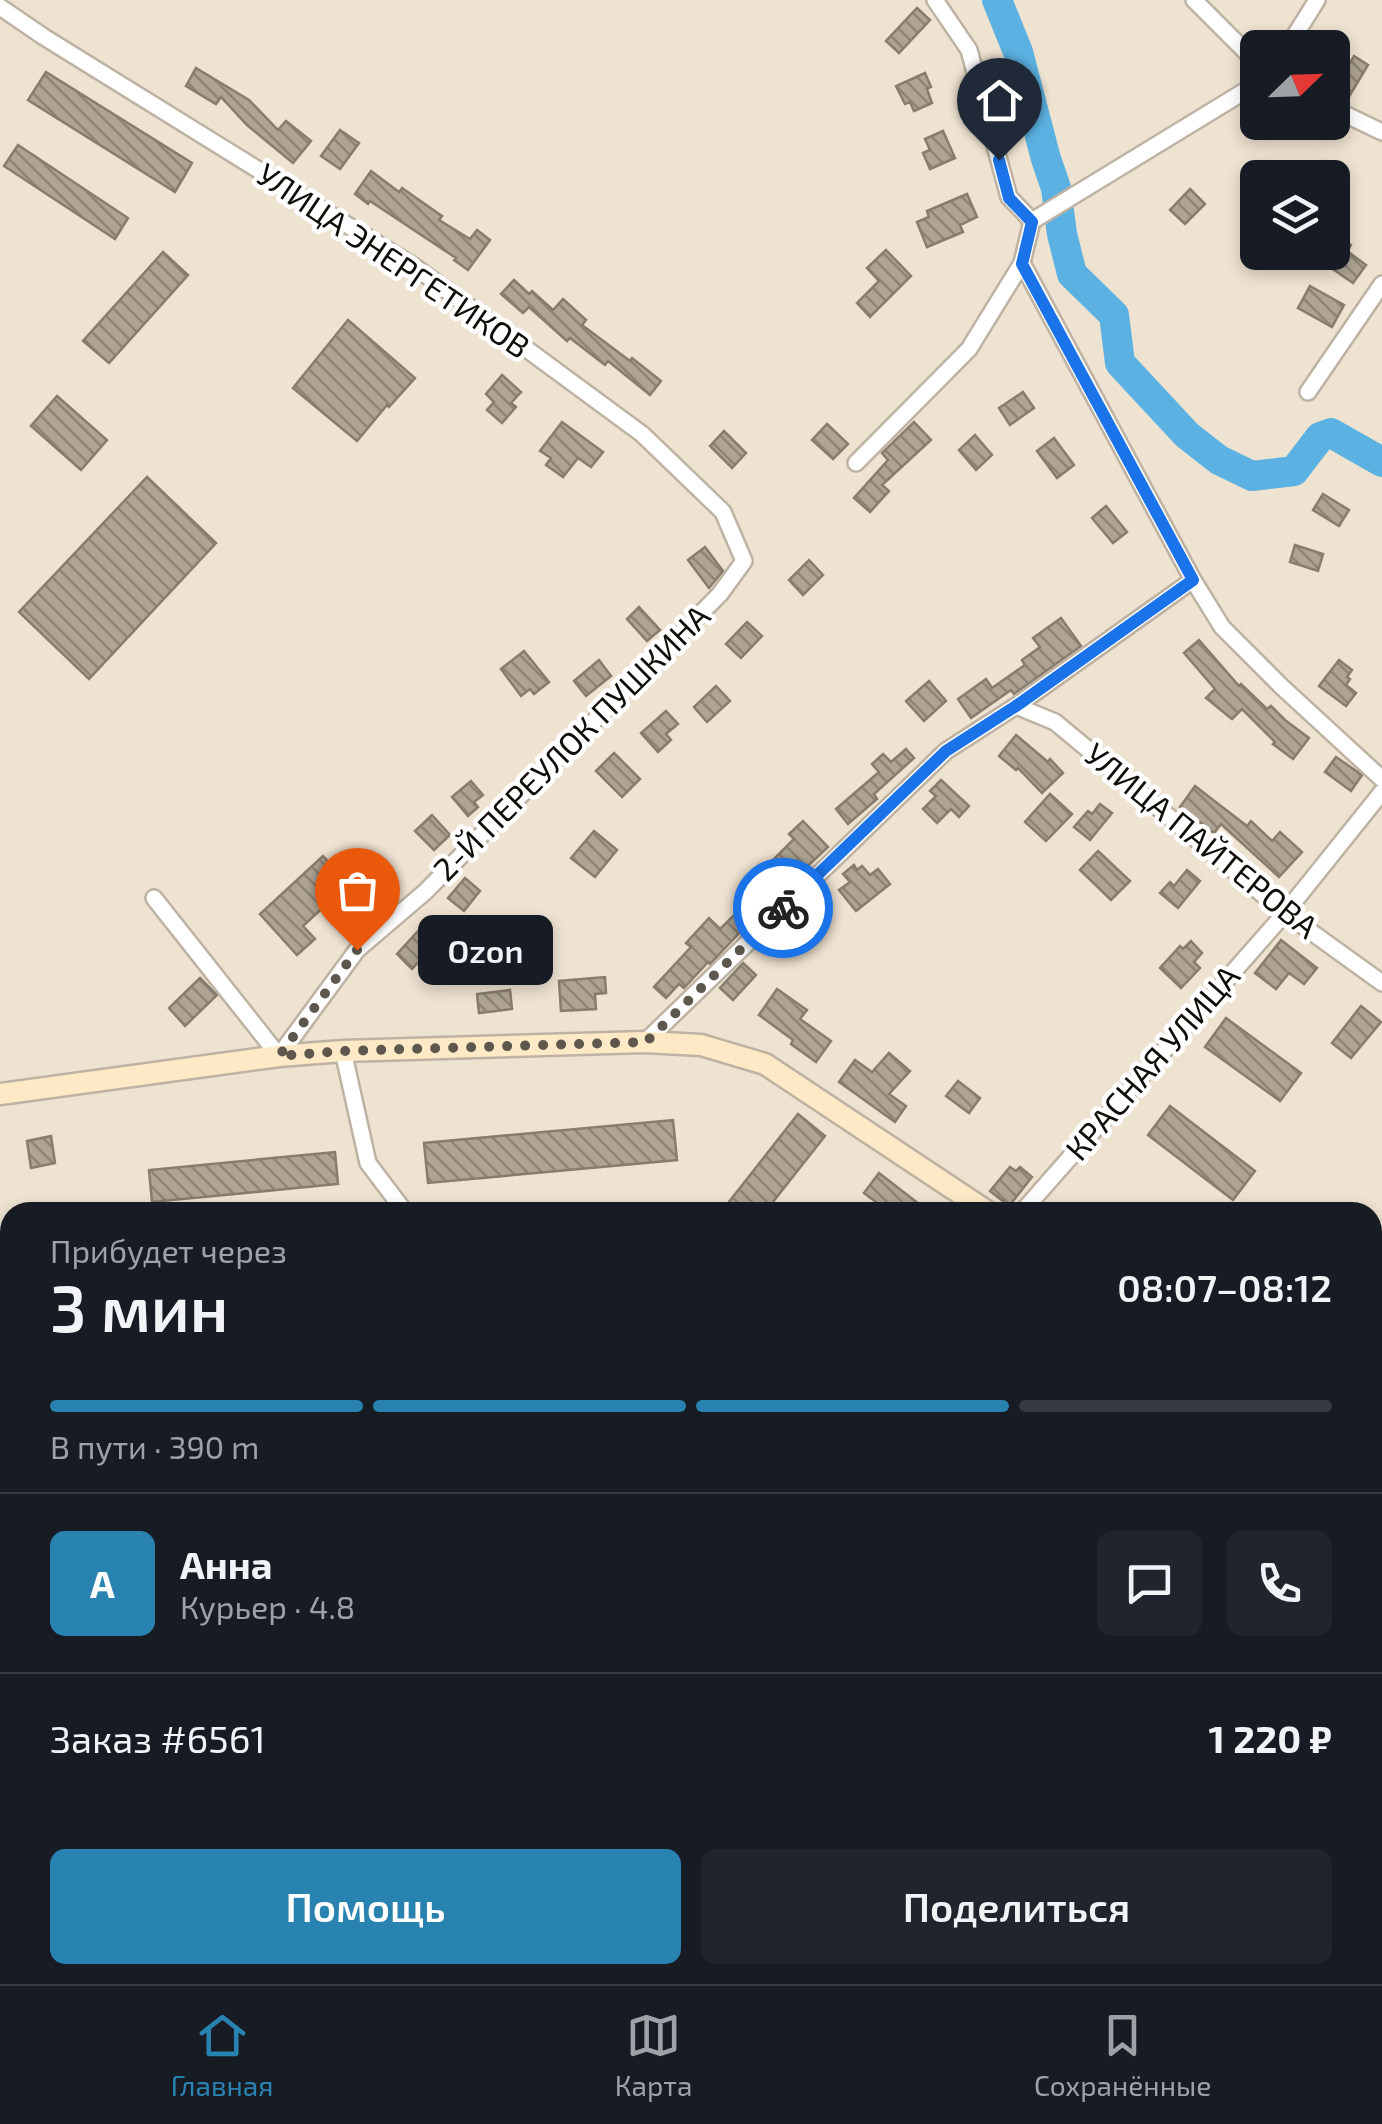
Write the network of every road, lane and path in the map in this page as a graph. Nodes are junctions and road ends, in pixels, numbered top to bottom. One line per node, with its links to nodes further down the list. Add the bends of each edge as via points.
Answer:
1 (935, 0): 10 (street, via 969,50 1009,198)
2 (1194, 0): 6 (street)
3 (1317, 0): 5 (street)
4 (0, 8): 15 (street, УЛИЦА ЭНЕРГЕТИКОВ, via 414,267 642,434 723,512)
5 (1298, 30)
6 (1240, 46)
7 (1240, 94): 10 (street)
8 (1350, 117): 9 (street)
9 (1382, 132)
10 (1032, 222): 11 (street)
11 (1022, 264): 14 (street, via 969,349); 16 (street)
12 (1382, 284): 13 (street)
13 (1308, 392)
14 (856, 463)
15 (744, 560): 25 (street, 2-Й ПЕРЕУЛОК ПУШКИНА, via 720,594 424,892 357,950)
16 (1193, 580): 17 (street); 18 (street, via 1222,627)
17 (1016, 706): 21 (street, УЛИЦА ПАЙТЕРОВА, via 1056,722); 23 (street, via 946,751)
18 (1382, 779)
19 (1382, 792): 21 (street, КРАСНАЯ УЛИЦА)
20 (154, 898): 25 (street)
21 (1285, 914): 22 (street, УЛИЦА ПАЙТЕРОВА); 29 (street, КРАСНАЯ УЛИЦА)
22 (1382, 983)
23 (646, 1042): 24 (main road); 28 (main road, via 701,1045 765,1064)
24 (343, 1051): 25 (main road); 27 (street, via 368,1164)
25 (279, 1056): 26 (main road)
26 (0, 1094)
27 (397, 1202)
28 (973, 1202)
29 (1031, 1202)

